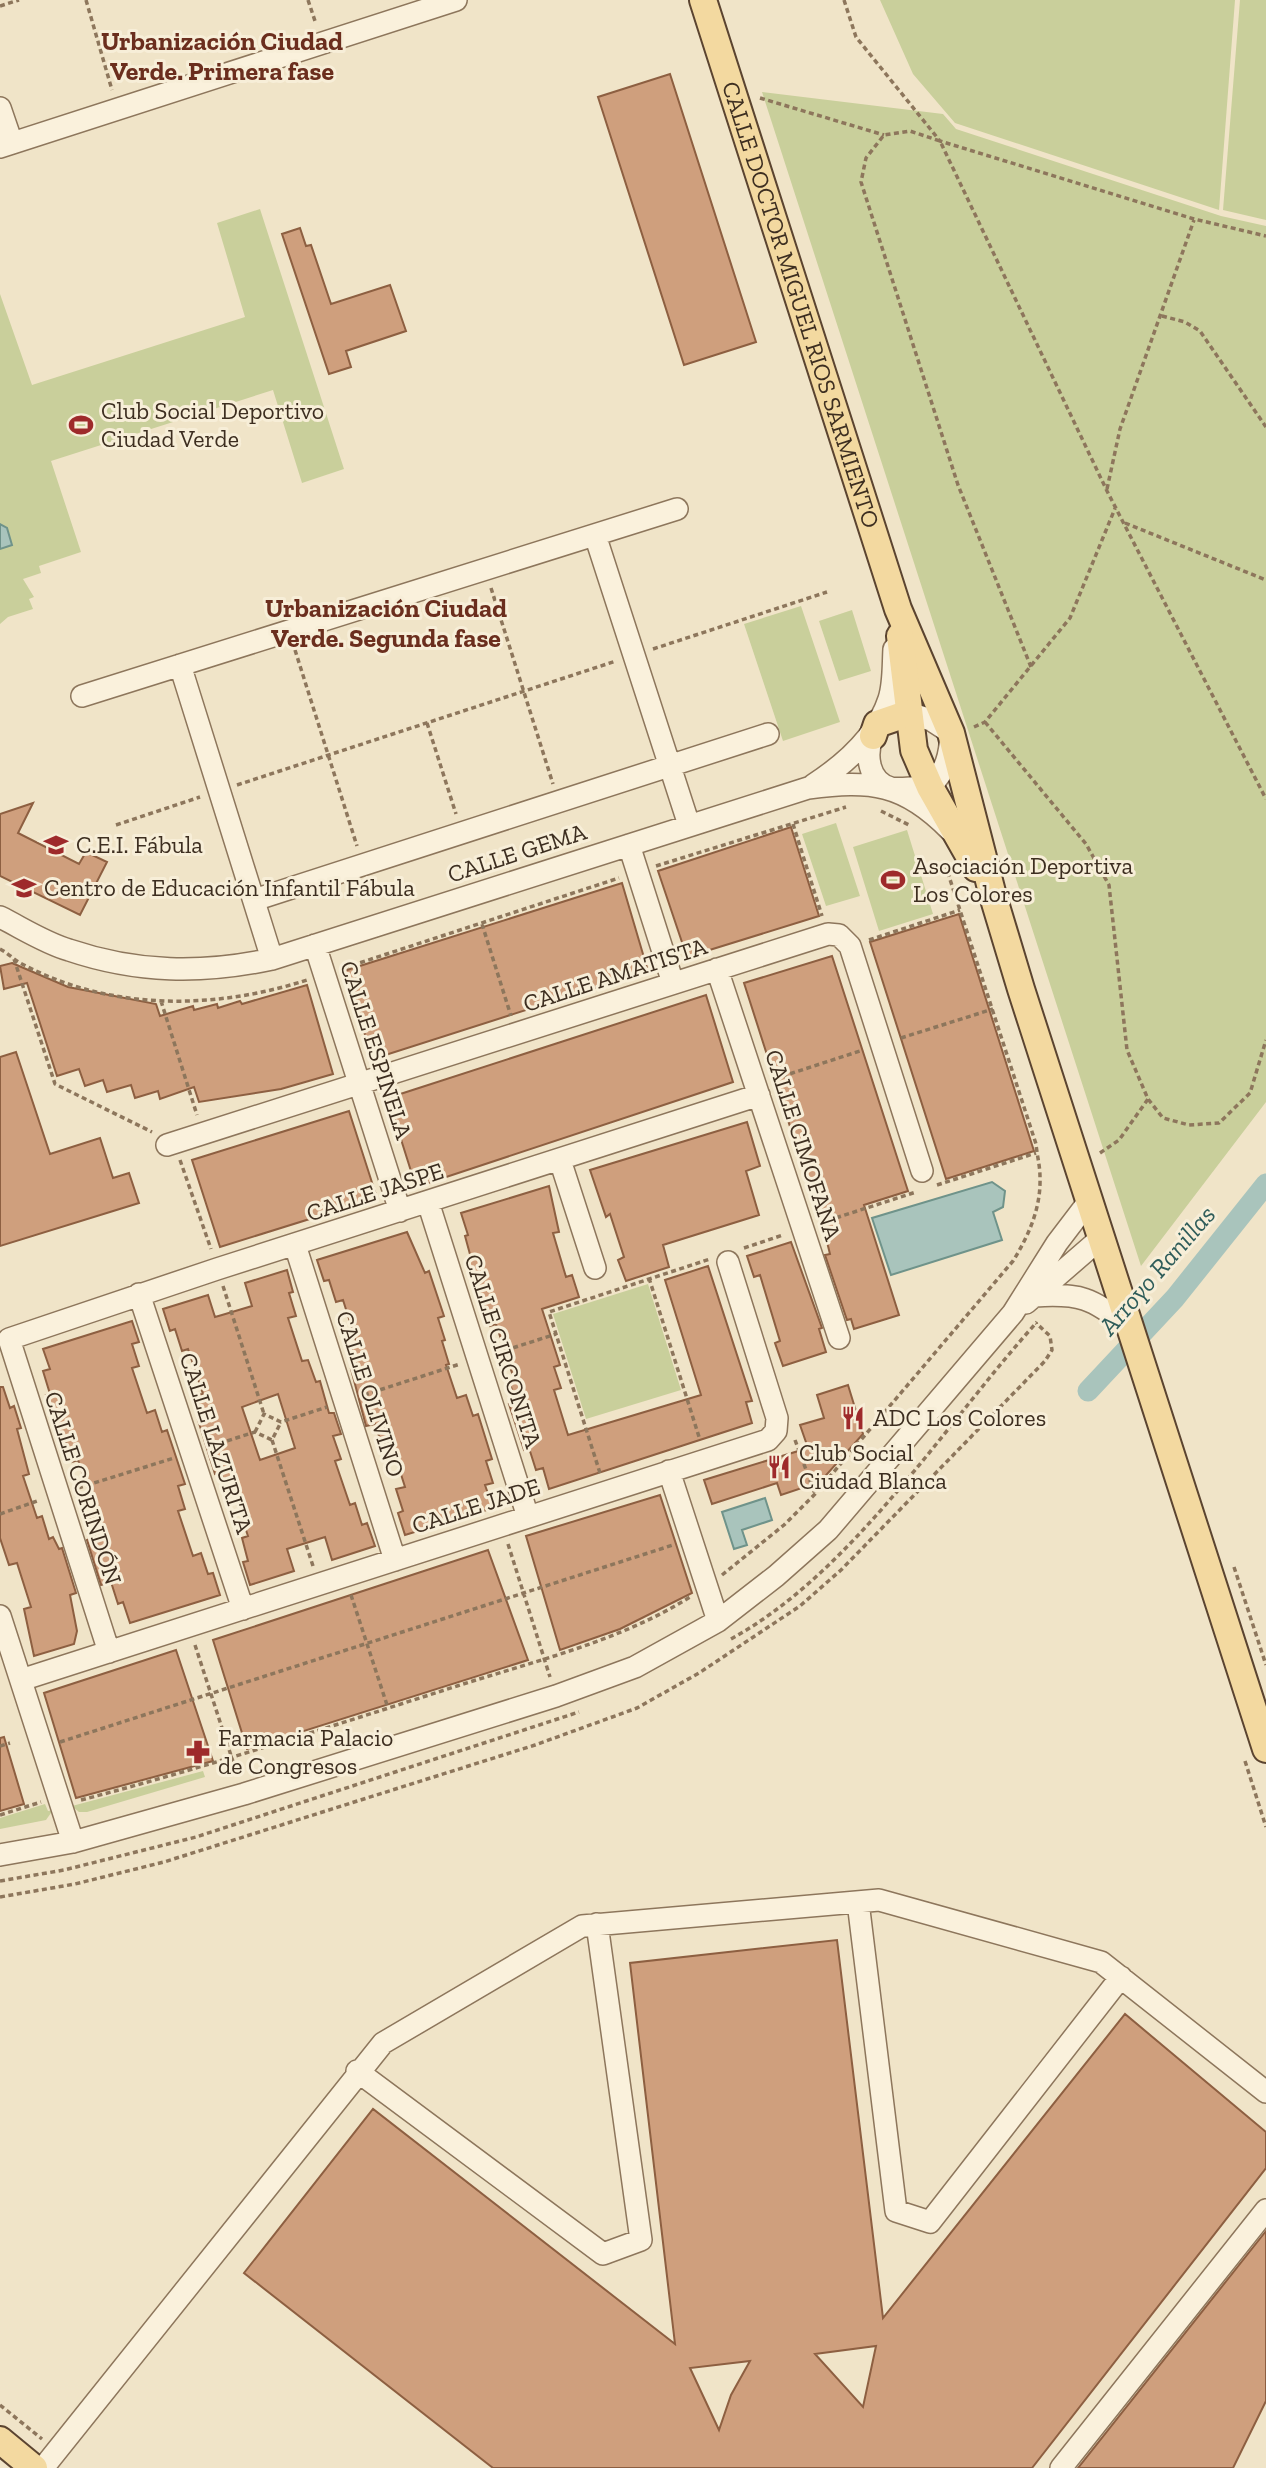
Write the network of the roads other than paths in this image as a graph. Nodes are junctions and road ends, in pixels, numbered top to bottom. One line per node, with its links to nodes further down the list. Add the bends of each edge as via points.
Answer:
1 (456, 0): 3 (street)
2 (703, 0): 8 (main road, CALLE DOCTOR MIGUEL RIOS SARMIENTO)
3 (426, 5): 5 (street)
4 (0, 108): 5 (street)
5 (6, 145)
6 (677, 509): 7 (street)
7 (595, 535): 9 (street); 15 (street)
8 (898, 609): 11 (main road, CALLE DOCTOR MIGUEL RIOS SARMIENTO); 12 (street, CALLE GEMA, via 889,698); 13 (main road, CALLE DOCTOR MIGUEL RIOS SARMIENTO)
9 (180, 665): 10 (street); 23 (street)
10 (82, 696)
11 (909, 713): 12 (main road); 13 (street); 16 (main road, CALLE DOCTOR MIGUEL RIOS SARMIENTO, via 914,750)
12 (875, 730): 17 (street, CALLE GEMA, via 837,770); 18 (street, via 868,751 870,766)
13 (960, 731): 16 (street, via 945,771); 22 (main road, CALLE DOCTOR MIGUEL RIOS SARMIENTO)
14 (768, 734): 15 (street)
15 (670, 766): 19 (street); 23 (street)
16 (930, 787): 18 (street); 20 (main road, CALLE DOCTOR MIGUEL RIOS SARMIENTO)
17 (808, 788): 18 (street, CALLE GEMA, via 858,784); 19 (street, CALLE GEMA)
18 (891, 788): 20 (street, CALLE GEMA, via 936,816)
19 (689, 825): 21 (street, CALLE GEMA)
20 (959, 839): 22 (main road, CALLE DOCTOR MIGUEL RIOS SARMIENTO)
21 (629, 845): 25 (street, CALLE GEMA); 28 (street)
22 (993, 897): 34 (main road, CALLE DOCTOR MIGUEL RIOS SARMIENTO)
23 (254, 901): 26 (street)
24 (0, 917): 26 (street, CALLE GEMA, via 67,950 151,970 229,968)
25 (315, 945): 26 (street, CALLE GEMA); 29 (street, CALLE ESPINELA)
26 (272, 959)
27 (717, 970): 28 (street, CALLE AMATISTA); 30 (street, CALLE CIMOFANA); 33 (street, CALLE AMATISTA, via 828,934 839,935 850,946)
28 (673, 983): 29 (street, CALLE AMATISTA)
29 (360, 1086): 31 (street, CALLE AMATISTA); 36 (street, CALLE ESPINELA)
30 (759, 1096): 32 (street, CALLE JASPE); 46 (street, CALLE CIMOFANA)
31 (170, 1144)
32 (560, 1160): 35 (street, CALLE JASPE); 41 (street)
33 (922, 1171)
34 (1089, 1201): 37 (main road, CALLE DOCTOR MIGUEL RIOS SARMIENTO); 38 (street)
35 (428, 1202): 36 (street, CALLE JASPE); 49 (street, CALLE CIRCONITA)
36 (400, 1211): 39 (street, CALLE JASPE)
37 (1101, 1238): 38 (street); 43 (street); 45 (main road, CALLE DOCTOR MIGUEL RIOS SARMIENTO)
38 (1057, 1243): 44 (street)
39 (295, 1245): 42 (street, CALLE JASPE); 50 (street, CALLE OLIVINO)
40 (727, 1256): 48 (street, CALLE JADE, via 777,1418 776,1431 768,1440)
41 (595, 1268)
42 (139, 1294): 47 (street, CALLE JASPE); 51 (street, CALLE LAZURITA)
43 (1040, 1305): 44 (street); 45 (street, via 1083,1296)
44 (1013, 1313): 53 (street, via 828,1530)
45 (1128, 1326): 56 (main road, CALLE DOCTOR MIGUEL RIOS SARMIENTO)
46 (839, 1338)
47 (9, 1339): 54 (street, CALLE CORINDÓN)
48 (670, 1471): 49 (street, CALLE JADE); 53 (street)
49 (528, 1517): 50 (street, CALLE JADE)
50 (395, 1560): 51 (street, CALLE JADE)
51 (243, 1609): 54 (street, CALLE JADE)
52 (0, 1616): 55 (street)
53 (718, 1621): 57 (street, via 635,1667 556,1696 244,1794)
54 (108, 1652): 55 (street, CALLE JADE)
55 (21, 1681): 57 (street)
56 (1266, 1749)
57 (73, 1842): 58 (street)
58 (0, 1855)
59 (858, 1902): 60 (street); 61 (street, via 879,1900 1101,1962); 61 (street, via 896,2211 930,2222)
60 (597, 1924): 62 (street, via 582,1926 383,2043); 62 (street, via 641,2240 603,2254)
61 (1121, 1977): 63 (street)
62 (357, 2071): 67 (street)
63 (1266, 2092)
64 (1266, 2210): 68 (street)
65 (0, 2440): 66 (main road)
66 (34, 2468)
67 (43, 2468)
68 (1061, 2468)

